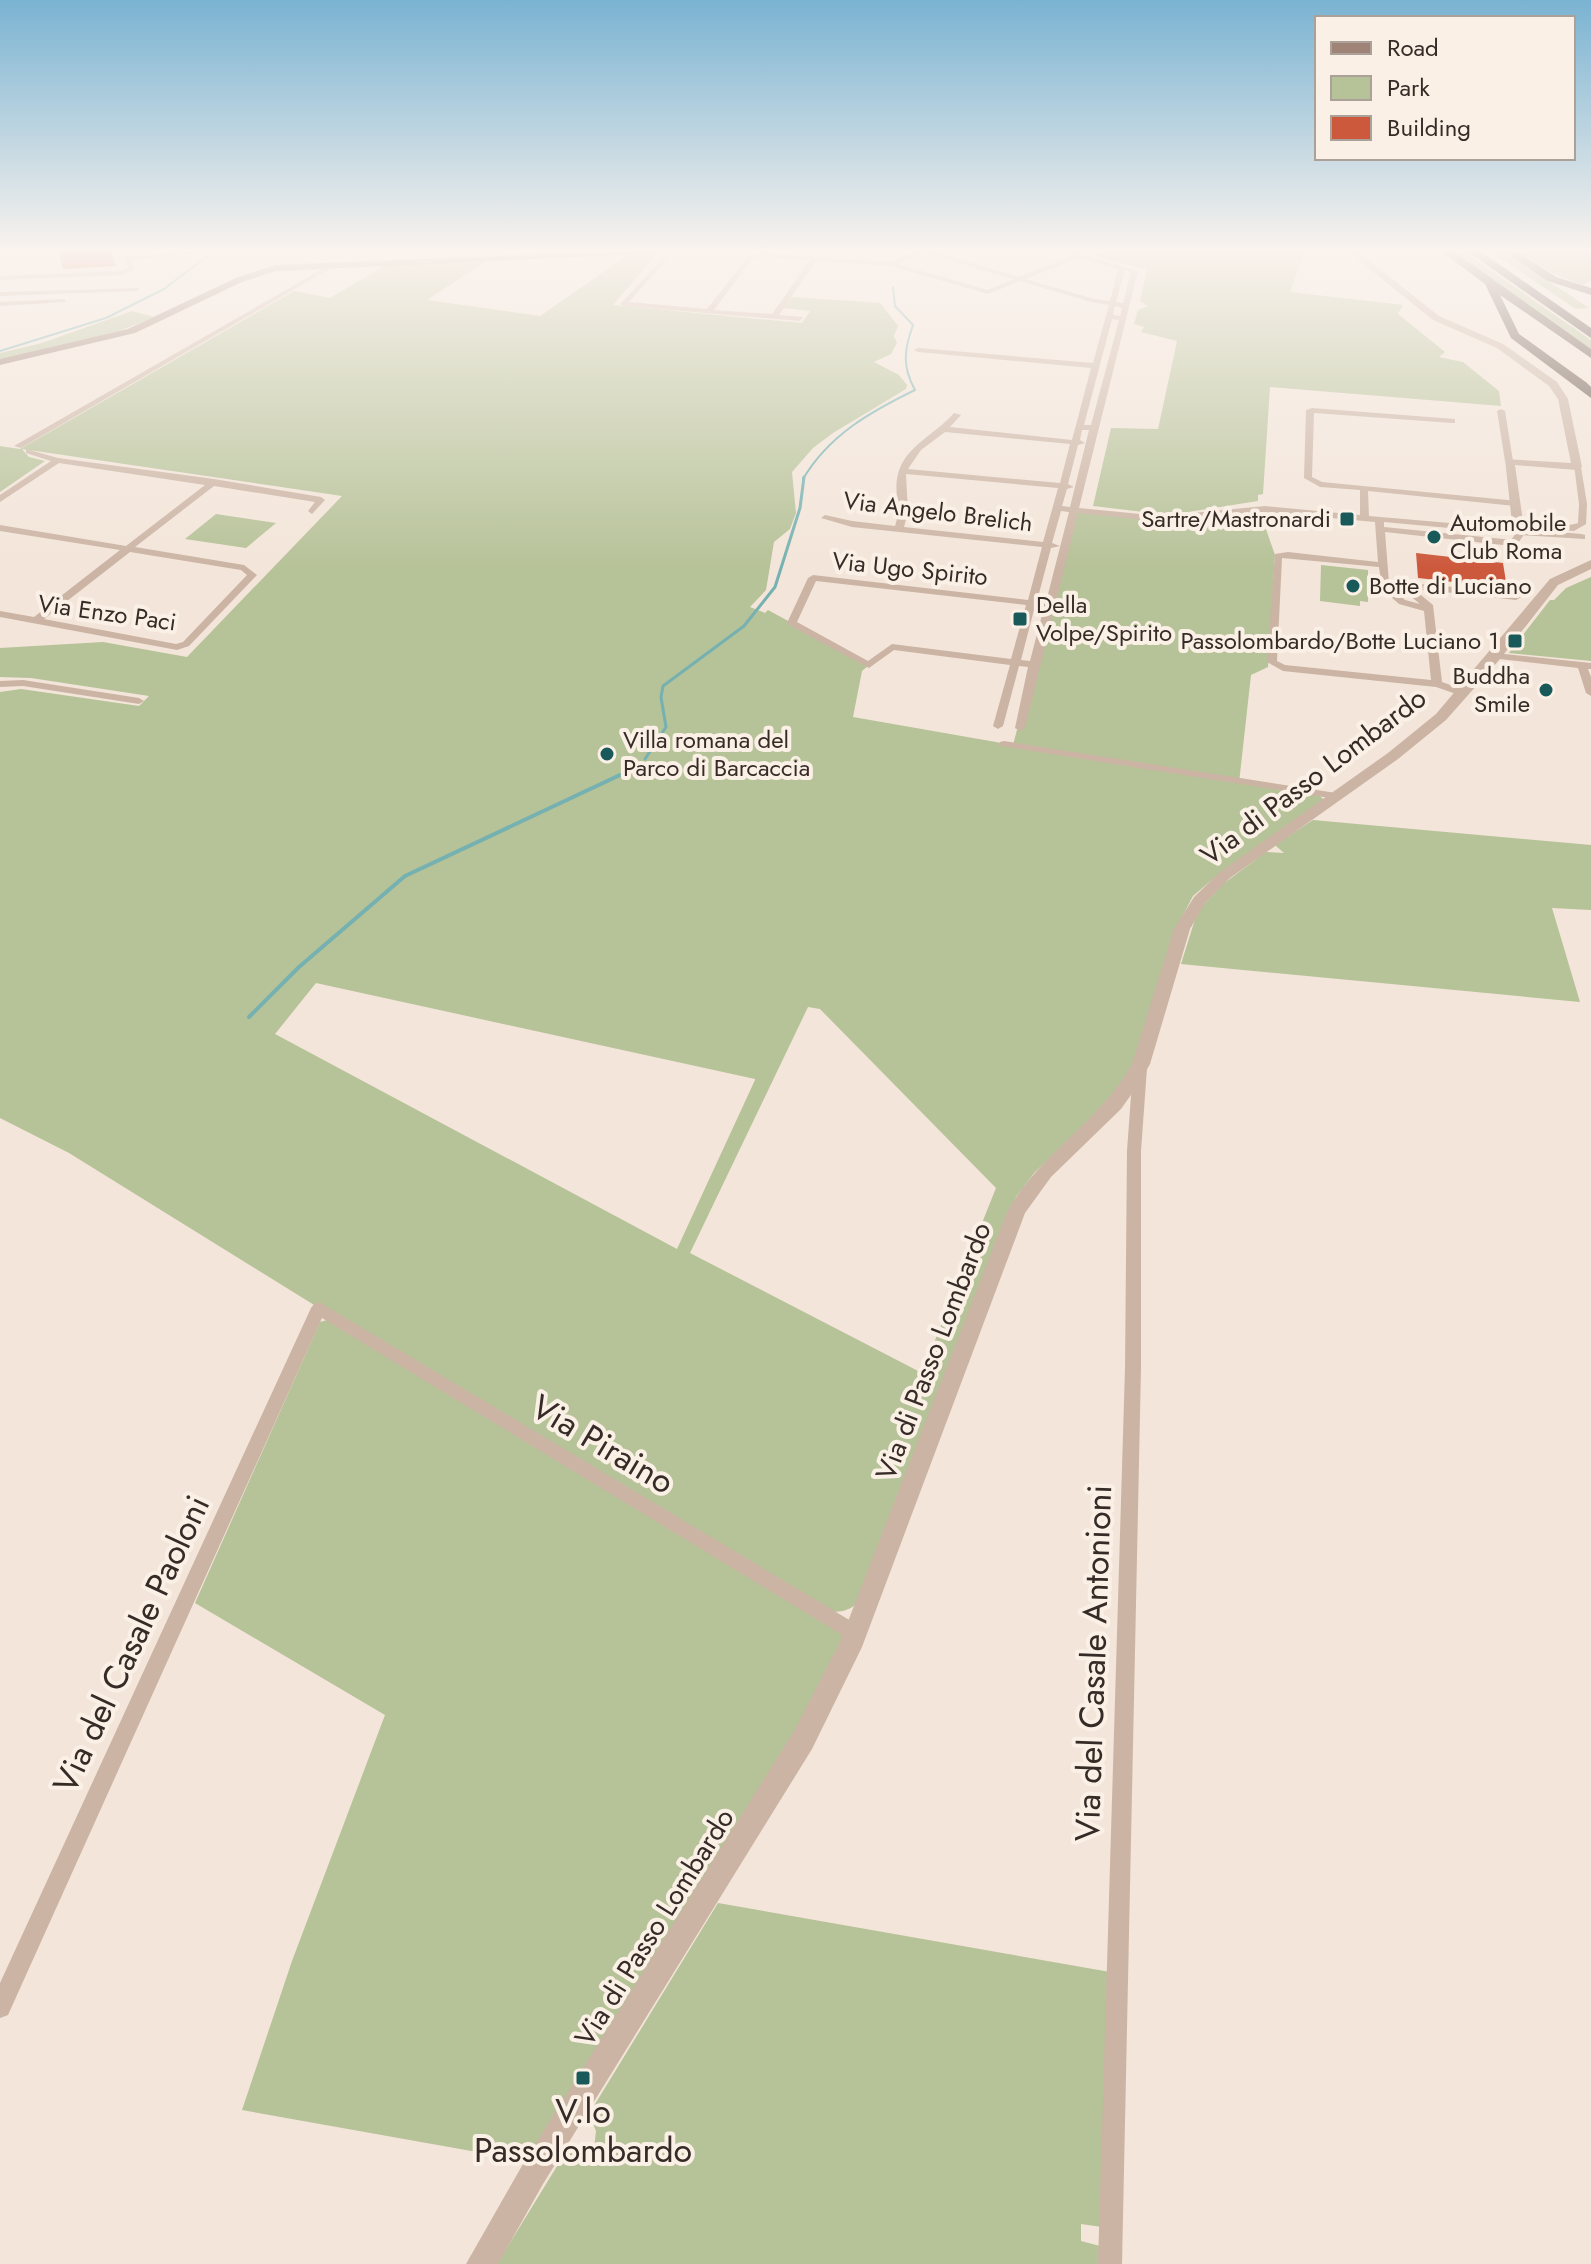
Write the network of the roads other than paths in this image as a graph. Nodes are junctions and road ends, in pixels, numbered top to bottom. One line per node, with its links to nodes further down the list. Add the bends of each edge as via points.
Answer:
1 (23, 357): 8 (main road)
2 (174, 357): 19 (street)
3 (992, 357): 9 (street)
4 (1098, 357): 9 (street)
5 (1113, 357): 15 (street)
6 (1516, 357): 23 (street, via 1551,382 1563,399)
7 (1542, 357): 10 (highway)
8 (0, 362)
9 (1096, 366): 14 (street)
10 (1591, 394)
11 (1501, 411): 22 (street)
12 (957, 415): 16 (street)
13 (1452, 421): 28 (street, via 1310,411 1309,479)
14 (1079, 427): 15 (street); 17 (street)
15 (1094, 428): 18 (street)
16 (942, 429): 17 (street); 24 (street, via 918,446)
17 (1075, 442): 18 (street); 26 (street)
18 (1090, 444): 27 (street)
19 (18, 446)
20 (29, 451): 21 (street)
21 (57, 460): 25 (street); 29 (street)
22 (1509, 461): 23 (street); 30 (street)
23 (1577, 467): 37 (street, via 1582,524)
24 (903, 471): 26 (street); 39 (street, via 906,509)
25 (214, 482): 33 (street, via 321,500); 44 (street)
26 (1063, 486): 27 (street); 31 (street)
27 (1080, 488): 32 (street)
28 (1364, 488): 30 (street); 35 (street)
29 (0, 499)
30 (1515, 503): 40 (street)
31 (1057, 508): 32 (street); 41 (street)
32 (1075, 510): 35 (street, via 1154,519 1252,509); 43 (street)
33 (312, 511)
34 (825, 518): 39 (street, Via Angelo Brelich)
35 (1365, 518): 36 (street)
36 (1379, 524): 40 (street, via 1503,542 1515,541); 46 (street)
37 (1547, 526)
38 (0, 528): 44 (street)
39 (898, 530): 41 (street, Via Angelo Brelich)
40 (1519, 532): 42 (street)
41 (1047, 545): 43 (street, Via Angelo Brelich); 52 (street)
42 (1589, 546)
43 (1066, 547): 53 (street)
44 (127, 549): 58 (street); 58 (street, Via Enzo Paci, via 244,568 250,579 177,647)
45 (1591, 564): 48 (street, Via di Passo Lombardo)
46 (1382, 565): 49 (street); 64 (street, via 1277,557 1272,662 1283,668)
47 (1591, 570): 48 (street, Via di Passo Lombardo)
48 (1569, 575): 59 (street, Via di Passo Lombardo, via 1554,582)
49 (1384, 584): 50 (street); 54 (street, via 1397,600)
50 (1405, 590): 51 (street, via 1426,587); 54 (street)
51 (1516, 597)
52 (1030, 603): 53 (street, Via Ugo Spirito); 60 (street); 60 (street, Via Ugo Spirito, via 813,578 792,623 866,668 892,647)
53 (1050, 605): 61 (street)
54 (1429, 609): 64 (street)
55 (0, 614): 56 (street, Via Enzo Paci)
56 (21, 621): 57 (street, Via Enzo Paci); 58 (street, Via Enzo Paci)
57 (0, 622)
58 (34, 622)
59 (1495, 656): 62 (street); 65 (street, Via di Passo Lombardo)
60 (1013, 662): 61 (street, Via Ugo Spirito); 68 (street)
61 (1034, 665): 69 (street)
62 (1586, 666): 66 (street)
63 (0, 684): 67 (street)
64 (1437, 684): 65 (street)
65 (1463, 693): 71 (street, Via di Passo Lombardo, via 1417,737)
66 (1591, 693)
67 (139, 701)
68 (998, 726)
69 (1020, 728)
70 (1004, 744): 71 (street)
71 (1336, 796): 72 (street, Via di Passo Lombardo, via 1225,875 1193,908)
72 (1141, 1064): 74 (street, Via di Passo Lombardo, via 1124,1093 1038,1178 1019,1205); 77 (street, Via del Casale Antonioni, via 1134,1141)
73 (319, 1308): 74 (street, Via Piraino); 75 (street, Via del Casale Paoloni)
74 (855, 1633): 76 (street, Via di Passo Lombardo, via 803,1740)
75 (0, 2007)
76 (481, 2264)
77 (1110, 2264)

